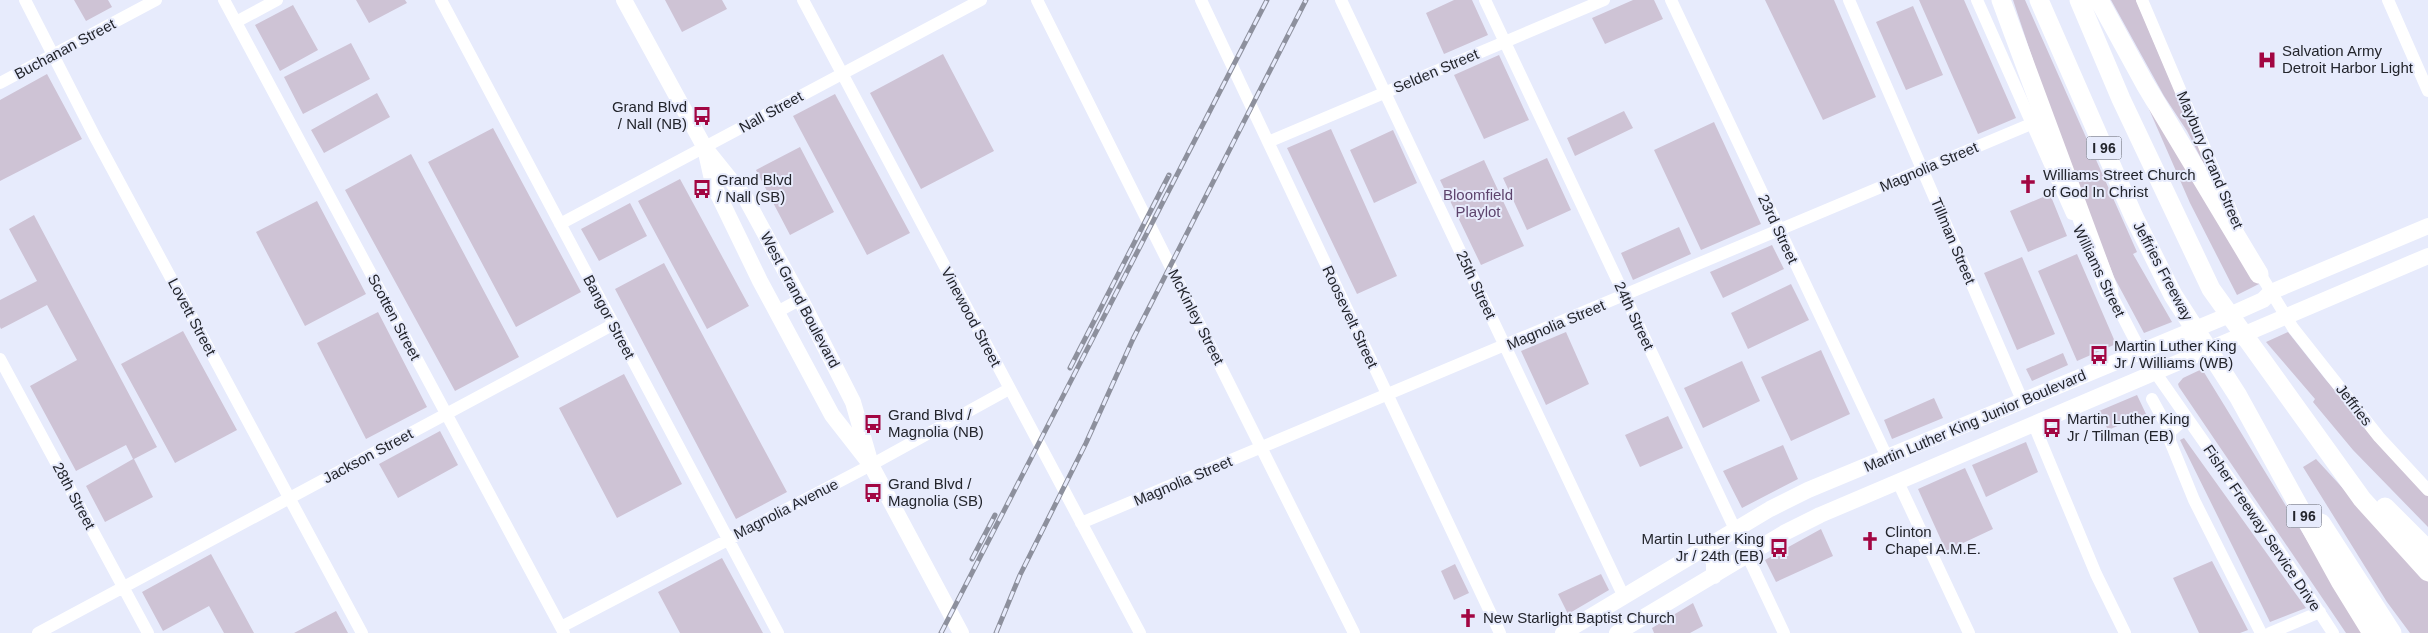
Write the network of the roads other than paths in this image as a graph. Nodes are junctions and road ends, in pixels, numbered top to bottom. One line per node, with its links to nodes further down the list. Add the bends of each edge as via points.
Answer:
1 (25, 0): 25 (street, Lovett Street)
2 (156, 0): 25 (street, Buchanan Street)
3 (224, 0): 23 (street, Scotten Street)
4 (277, 0): 23 (street)
5 (441, 0): 34 (street, Bangor Street)
6 (624, 0): 32 (main road, West Grand Boulevard)
7 (803, 0): 26 (street, Vinewood Street)
8 (981, 0): 26 (street, Nall Street)
9 (1037, 0): 67 (street, McKinley Street)
10 (1201, 0): 31 (street, Roosevelt Street)
11 (1342, 0): 29 (street, 25th Street)
12 (1484, 0): 24 (street, 24th Street)
13 (1604, 0): 24 (street, Selden Street)
14 (1671, 0): 36 (street, 23rd Street)
15 (1849, 0): 33 (street, Tillman Street)
16 (1976, 0): 30 (street, Williams Street)
17 (2001, 0): 40 (highway)
18 (2039, 0): 56 (highway, Jeffries Freeway / I 96, via 2150,250 2174,295)
19 (2080, 0): 65 (highway, I 96, via 2121,99 2211,289)
20 (2099, 0): 38 (highway, via 2145,84)
21 (2142, 0): 38 (street, Maybury Grand Street)
22 (2388, 0): 28 (street)
23 (236, 22): 59 (street, Scotten Street)
24 (1504, 42): 29 (street, Selden Street); 41 (street, 24th Street)
25 (52, 55): 27 (street, Buchanan Street); 73 (street, Lovett Street)
26 (842, 74): 32 (street, Nall Street); 53 (street, Vinewood Street)
27 (0, 83)
28 (2428, 90)
29 (1385, 92): 31 (street, Selden Street); 48 (street, 25th Street)
30 (2031, 124): 33 (street, Magnolia Street); 40 (street, Williams Street)
31 (1268, 142): 55 (street, Roosevelt Street)
32 (705, 148): 34 (street, Nall Street); 43 (main road, West Grand Boulevard, via 746,199); 45 (main road, West Grand Boulevard, via 713,184)
33 (1922, 170): 36 (street, Magnolia Street); 58 (street, Tillman Street)
34 (560, 224): 47 (street, Bangor Street)
35 (2428, 226): 39 (main road, Martin Luther King Junior Boulevard)
36 (1779, 231): 41 (street, Magnolia Street); 68 (street, 23rd Street)
37 (2428, 256): 44 (main road, Martin Luther King Junior Boulevard)
38 (2259, 274): 42 (street, Maybury Grand Street)
39 (2306, 278): 42 (main road, Martin Luther King Junior Boulevard); 44 (main road, via 2300,296)
40 (2109, 291): 49 (street, Williams Street)
41 (1625, 296): 48 (street, Magnolia Street); 76 (street, 24th Street)
42 (2267, 296): 46 (street, Maybury Grand Street); 49 (main road, Martin Luther King Junior Boulevard)
43 (801, 299): 45 (street); 70 (main road, West Grand Boulevard, via 853,402)
44 (2318, 303): 46 (main road, Martin Luther King Junior Boulevard)
45 (777, 312): 70 (main road, West Grand Boulevard, via 832,414)
46 (2285, 316): 52 (main road, Martin Luther King Junior Boulevard); 72 (street, Jeffries, via 2379,437)
47 (614, 324): 59 (street, Jackson Street); 78 (street, Bangor Street)
48 (1505, 346): 55 (street, Magnolia Street); 85 (street, 25th Street)
49 (2148, 349): 51 (main road, Martin Luther King Junior Boulevard); 52 (street, Williams Street)
50 (0, 359): 84 (street, 28th Street)
51 (2104, 367): 54 (main road, via 2118,375); 58 (main road, Martin Luther King Junior Boulevard)
52 (2163, 371): 54 (main road, Martin Luther King Junior Boulevard); 60 (street, Fisher Freeway Service Drive)
53 (1009, 389): 70 (street, Magnolia Avenue); 75 (street, Vinewood Street)
54 (2114, 391): 62 (main road, Martin Luther King Junior Boulevard)
55 (1388, 395): 67 (street, Magnolia Street); 97 (street, Roosevelt Street)
56 (2238, 396): 106 (highway, Jeffries Freeway / I 96); 107 (highway)
57 (2152, 398): 63 (street)
58 (2022, 400): 61 (main road, Martin Luther King Junior Boulevard)
59 (446, 414): 73 (street, Jackson Street); 89 (street, Scotten Street)
60 (2186, 418): 63 (street); 86 (street, Fisher Freeway Service Drive)
61 (1974, 420): 64 (main road, Martin Luther King Junior Boulevard); 66 (main road, via 1968,431 1969,438)
62 (2034, 425): 66 (main road, Martin Luther King Junior Boulevard); 102 (street, via 2096,574)
63 (2170, 432): 103 (street, via 2170,441 2194,500)
64 (1932, 438): 68 (main road, Martin Luther King Junior Boulevard); 69 (main road, via 1947,447)
65 (2321, 442): 80 (highway); 82 (highway, I 96, via 2362,499)
66 (1987, 444): 69 (main road, Martin Luther King Junior Boulevard)
67 (1262, 448): 75 (street, Magnolia Street); 96 (street, McKinley Street)
68 (1887, 457): 74 (main road, Martin Luther King Junior Boulevard)
69 (1943, 463): 71 (main road, Martin Luther King Junior Boulevard)
70 (871, 465): 78 (street, Magnolia Avenue); 94 (main road, West Grand Boulevard)
71 (1898, 482): 77 (main road, Martin Luther King Junior Boulevard); 101 (street)
72 (2428, 490)
73 (289, 498): 84 (street, Jackson Street); 92 (street, Lovett Street)
74 (1770, 509): 76 (main road, Martin Luther King Junior Boulevard); 77 (main road, via 1770,524)
75 (1081, 523): 95 (street, Vinewood Street)
76 (1735, 530): 79 (main road, Martin Luther King Junior Boulevard); 81 (street, 24th Street)
77 (1784, 533): 81 (main road, Martin Luther King Junior Boulevard)
78 (728, 538): 89 (street, Magnolia Avenue); 93 (street, Bangor Street)
79 (1700, 550): 83 (main road, via 1714,559); 85 (main road, Martin Luther King Junior Boulevard)
80 (2428, 550)
81 (1747, 555): 83 (main road, Martin Luther King Junior Boulevard); 100 (street, 24th Street)
82 (2428, 572)
83 (1714, 576): 88 (main road, Martin Luther King Junior Boulevard)
84 (123, 587): 90 (street, Jackson Street); 91 (street, 28th Street)
85 (1624, 597): 87 (main road, Martin Luther King Junior Boulevard)
86 (2320, 612): 104 (street); 105 (street, Fisher Freeway Service Drive)
87 (1585, 626): 98 (main road, Martin Luther King Junior Boulevard)
88 (1638, 628): 99 (main road, Martin Luther King Junior Boulevard)
89 (562, 630)
90 (38, 633)
91 (148, 633)
92 (362, 633)
93 (778, 633)
94 (961, 633)
95 (1140, 633)
96 (1354, 633)
97 (1500, 633)
98 (1563, 633)
99 (1617, 633)
100 (1784, 633)
101 (1969, 633)
102 (2125, 633)
103 (2260, 633)
104 (2270, 633)
105 (2333, 633)
106 (2372, 633)
107 (2392, 633)

